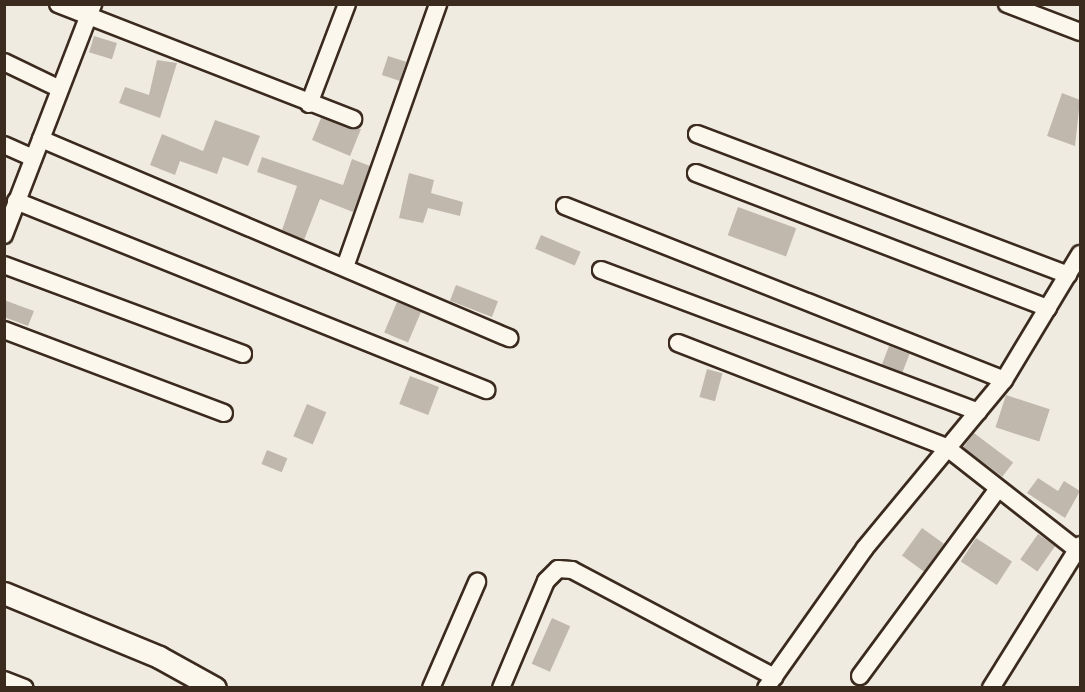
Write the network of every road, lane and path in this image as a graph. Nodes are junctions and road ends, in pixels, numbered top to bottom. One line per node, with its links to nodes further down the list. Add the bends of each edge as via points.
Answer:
1 (58, 4): 5 (street)
2 (347, 4): 9 (street)
3 (438, 4): 21 (street)
4 (1006, 4): 6 (street)
5 (90, 11): 8 (street); 9 (street)
6 (1080, 32)
7 (4, 62): 8 (street)
8 (60, 89): 12 (street)
9 (309, 104): 10 (street)
10 (352, 119)
11 (697, 134): 23 (street)
12 (41, 139): 14 (street); 21 (street)
13 (4, 145): 14 (street)
14 (33, 158): 16 (street)
15 (696, 173): 24 (street)
16 (16, 201): 18 (street); 30 (street)
17 (565, 206): 29 (street)
18 (4, 235)
19 (1080, 254): 23 (street)
20 (4, 265): 28 (street)
21 (345, 267): 26 (street)
22 (601, 270): 31 (street)
23 (1068, 275): 24 (street)
24 (1048, 308): 29 (street)
25 (4, 330): 32 (street)
26 (509, 338)
27 (678, 343): 33 (street)
28 (243, 354)
29 (1004, 380): 31 (street)
30 (486, 390)
31 (978, 412): 33 (street)
32 (224, 413)
33 (946, 447): 34 (street); 40 (street)
34 (997, 490): 35 (street); 38 (street)
35 (1079, 549): 45 (street, via 1064,579)
36 (477, 582): 43 (street)
37 (4, 593): 42 (street, via 159,657)
38 (860, 676)
39 (4, 680): 41 (street)
40 (770, 682): 44 (street, via 572,570 558,569 546,581)
41 (25, 687)
42 (215, 687)
43 (431, 687)
44 (501, 687)
45 (991, 687)

